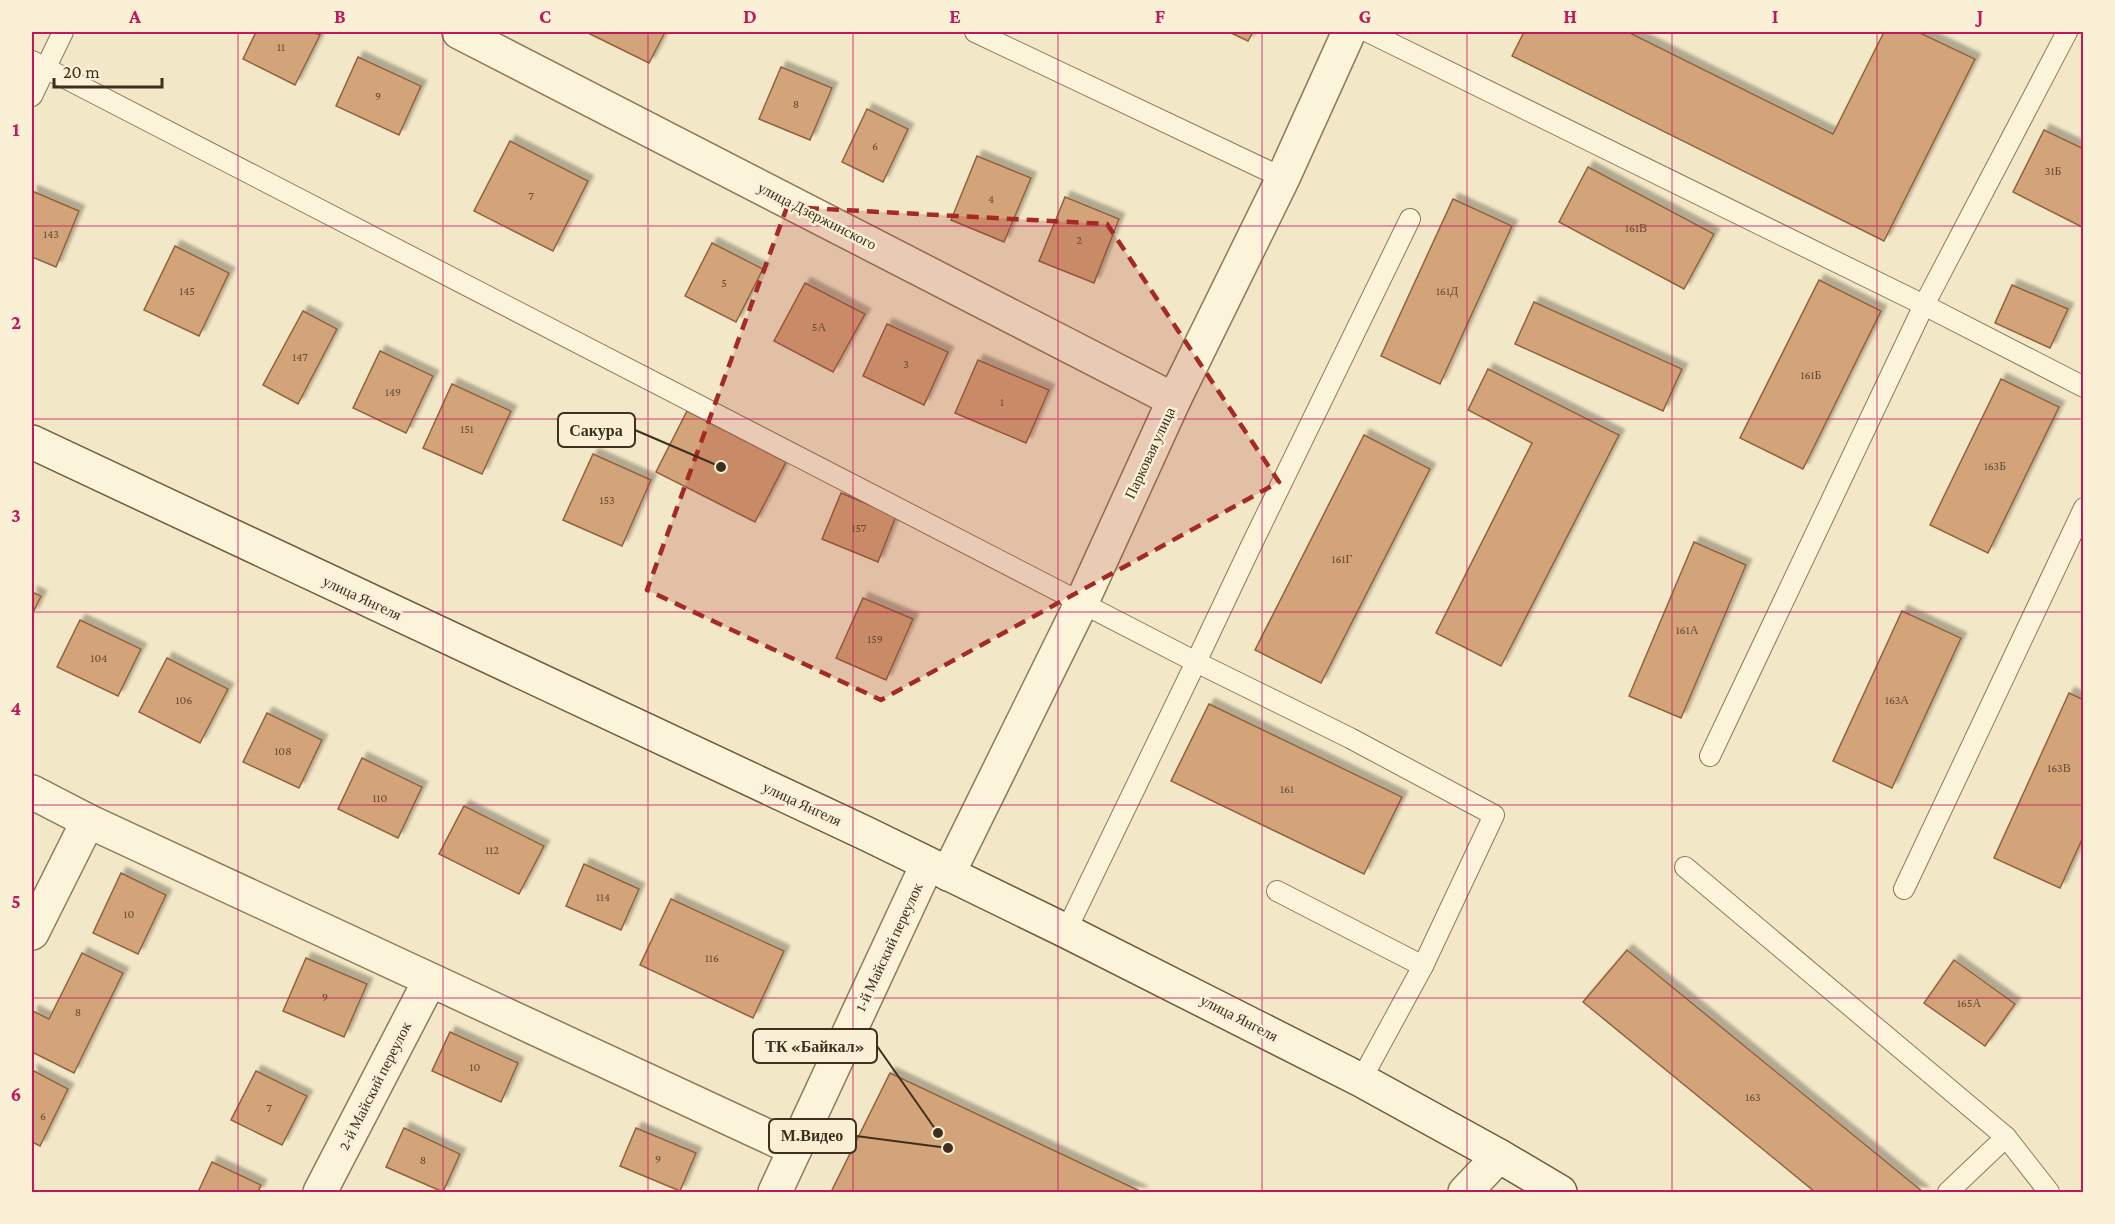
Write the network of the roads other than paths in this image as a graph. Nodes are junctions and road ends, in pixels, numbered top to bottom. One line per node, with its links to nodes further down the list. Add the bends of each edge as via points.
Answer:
1 (63, 32): 9 (lane)
2 (459, 32): 15 (street, улица Дзержинского)
3 (975, 32): 11 (lane)
4 (1349, 32): 11 (street, Парковая улица)
5 (1368, 32): 13 (lane)
6 (2067, 32): 13 (lane)
7 (2074, 32): 8 (lane)
8 (2084, 36)
9 (38, 64): 10 (lane); 18 (lane)
10 (32, 96)
11 (1283, 178): 15 (street, Парковая улица)
12 (1410, 219): 19 (lane)
13 (1924, 304): 14 (lane); 20 (lane)
14 (2084, 387)
15 (1174, 400): 18 (street, Парковая улица)
16 (32, 442): 24 (street, улица Янгеля)
17 (2084, 508): 25 (lane)
18 (1082, 604): 19 (lane); 24 (street, Парковая улица)
19 (1196, 662): 27 (lane); 29 (lane, via 1494,815)
20 (1710, 756)
21 (32, 792): 22 (street)
22 (88, 821): 28 (street); 30 (street)
23 (1685, 867): 32 (lane)
24 (937, 869): 27 (street, улица Янгеля); 33 (street, 1-й Майский переулок)
25 (1904, 890)
26 (1277, 891): 29 (lane)
27 (1066, 931): 31 (street, улица Янгеля)
28 (32, 933)
29 (1423, 966): 31 (lane)
30 (430, 980): 33 (street); 35 (street, 2-й Майский переулок)
31 (1361, 1080): 34 (street, улица Янгеля)
32 (2006, 1137): 39 (lane); 40 (lane)
33 (795, 1149): 36 (street, 1-й Майский переулок)
34 (1499, 1156): 37 (street); 38 (street, улица Янгеля)
35 (320, 1192)
36 (775, 1192)
37 (1465, 1192)
38 (1560, 1192)
39 (1948, 1192)
40 (2049, 1192)

